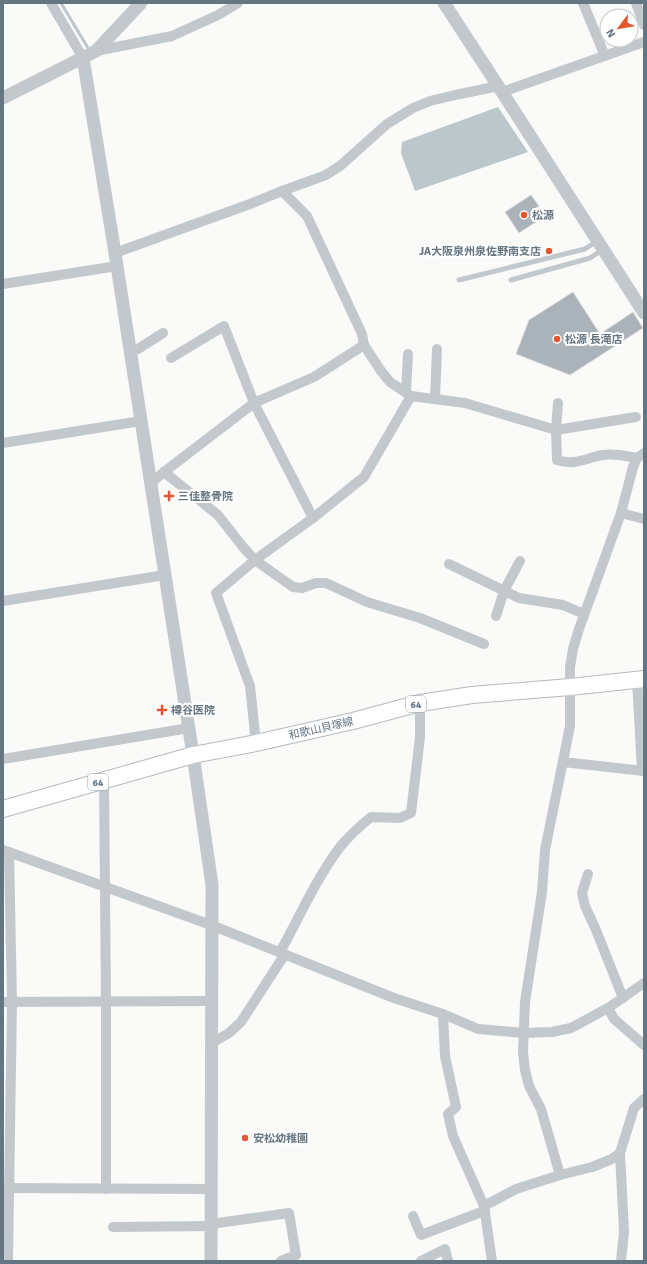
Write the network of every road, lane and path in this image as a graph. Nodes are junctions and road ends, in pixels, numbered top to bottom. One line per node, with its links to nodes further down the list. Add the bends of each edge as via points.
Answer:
1 (51, 3): 13 (street)
2 (141, 3): 8 (street)
3 (238, 3): 10 (street, via 172,36)
4 (444, 3): 14 (street)
5 (583, 3): 12 (street)
6 (636, 3): 7 (street)
7 (644, 25)
8 (115, 30): 10 (street); 11 (street)
9 (644, 42): 12 (street)
10 (123, 46): 11 (street)
11 (96, 51): 13 (street)
12 (605, 56): 14 (street)
13 (84, 58): 15 (street); 18 (street)
14 (500, 89): 16 (street, via 455,95 412,108 387,124 340,166 326,175); 17 (street)
15 (3, 98)
16 (282, 191): 18 (street); 24 (street, via 307,216 362,334)
17 (600, 245): 19 (lane); 20 (lane, via 590,258); 22 (street)
18 (116, 259): 21 (street); 26 (street)
19 (459, 280)
20 (511, 280)
21 (3, 284)
22 (644, 313)
23 (163, 333): 26 (street, via 138,349)
24 (364, 345): 29 (street, via 390,382); 31 (street, via 314,377)
25 (437, 349): 30 (street)
26 (130, 350): 34 (street)
27 (408, 354): 29 (street)
28 (171, 358): 31 (street, via 224,326)
29 (409, 394): 30 (street); 41 (street, via 364,477)
30 (435, 399): 35 (street, via 465,403)
31 (254, 403): 38 (street); 41 (street)
32 (558, 403): 35 (street)
33 (636, 417): 35 (street)
34 (141, 421): 36 (street); 39 (street)
35 (556, 430): 37 (street, via 557,460 567,463 603,455)
36 (3, 443)
37 (640, 456): 40 (street, via 633,467)
38 (164, 472): 39 (street); 43 (street, via 218,515)
39 (151, 483): 46 (street)
40 (621, 513): 42 (street); 49 (street)
41 (313, 518): 43 (street)
42 (644, 519)
43 (255, 560): 51 (street, via 293,586 302,588 316,583 326,583 367,602 420,618); 56 (street, via 216,593 250,686)
44 (520, 561): 47 (street)
45 (449, 564): 47 (street)
46 (165, 575): 48 (street); 55 (street)
47 (504, 591): 49 (street, via 519,598 563,606); 50 (street)
48 (3, 601)
49 (584, 614): 53 (street, via 573,649)
50 (496, 616)
51 (484, 644)
52 (640, 679): 53 (main road, 和歌山貝塚線 / 64); 60 (street)
53 (570, 687): 54 (main road, 和歌山貝塚線 / 64, via 472,695); 59 (street, via 570,726)
54 (420, 703): 56 (main road, 和歌山貝塚線 / 64); 68 (street, via 420,737 411,813 400,818 371,817 341,846 328,864)
55 (188, 728): 57 (street); 58 (street)
56 (256, 744): 57 (main road, 和歌山貝塚線 / 64)
57 (193, 755): 61 (main road, 和歌山貝塚線 / 64); 67 (street, via 212,884)
58 (3, 759)
59 (563, 762): 60 (street); 76 (street, via 545,850 542,892 525,1002)
60 (643, 771)
61 (104, 780): 62 (main road, 和歌山貝塚線 / 64); 66 (street)
62 (3, 809)
63 (6, 851): 65 (street); 66 (street)
64 (588, 874): 70 (street, via 582,893 585,906)
65 (6, 878): 72 (street)
66 (105, 887): 67 (street); 73 (street)
67 (211, 925): 68 (street); 71 (street)
68 (282, 953): 75 (street, via 394,998); 77 (street, via 241,1022)
69 (644, 983): 70 (street)
70 (623, 998): 74 (street)
71 (211, 1001): 73 (street); 77 (street)
72 (7, 1002): 73 (street); 82 (street)
73 (106, 1002): 83 (street)
74 (608, 1008): 76 (street, via 571,1028); 78 (street, via 614,1019)
75 (442, 1014): 76 (street, via 478,1028); 85 (street, via 445,1056 456,1107 448,1114 453,1136)
76 (524, 1034): 81 (street, via 524,1070 541,1109)
77 (212, 1043): 84 (street)
78 (644, 1045)
79 (644, 1099): 80 (street, via 634,1108)
80 (620, 1153): 81 (street, via 612,1159); 95 (street, via 624,1226)
81 (560, 1175): 85 (street, via 516,1189)
82 (6, 1188): 83 (street); 89 (street)
83 (106, 1189): 84 (street)
84 (212, 1190): 87 (street)
85 (484, 1208): 86 (street, via 421,1235); 94 (street)
86 (413, 1216)
87 (211, 1225): 88 (street); 90 (street); 91 (street, via 288,1212 296,1255)
88 (113, 1227)
89 (8, 1261)
90 (211, 1261)
91 (281, 1261)
92 (420, 1261): 93 (street, via 445,1249)
93 (448, 1261)
94 (492, 1261)
95 (621, 1261)

